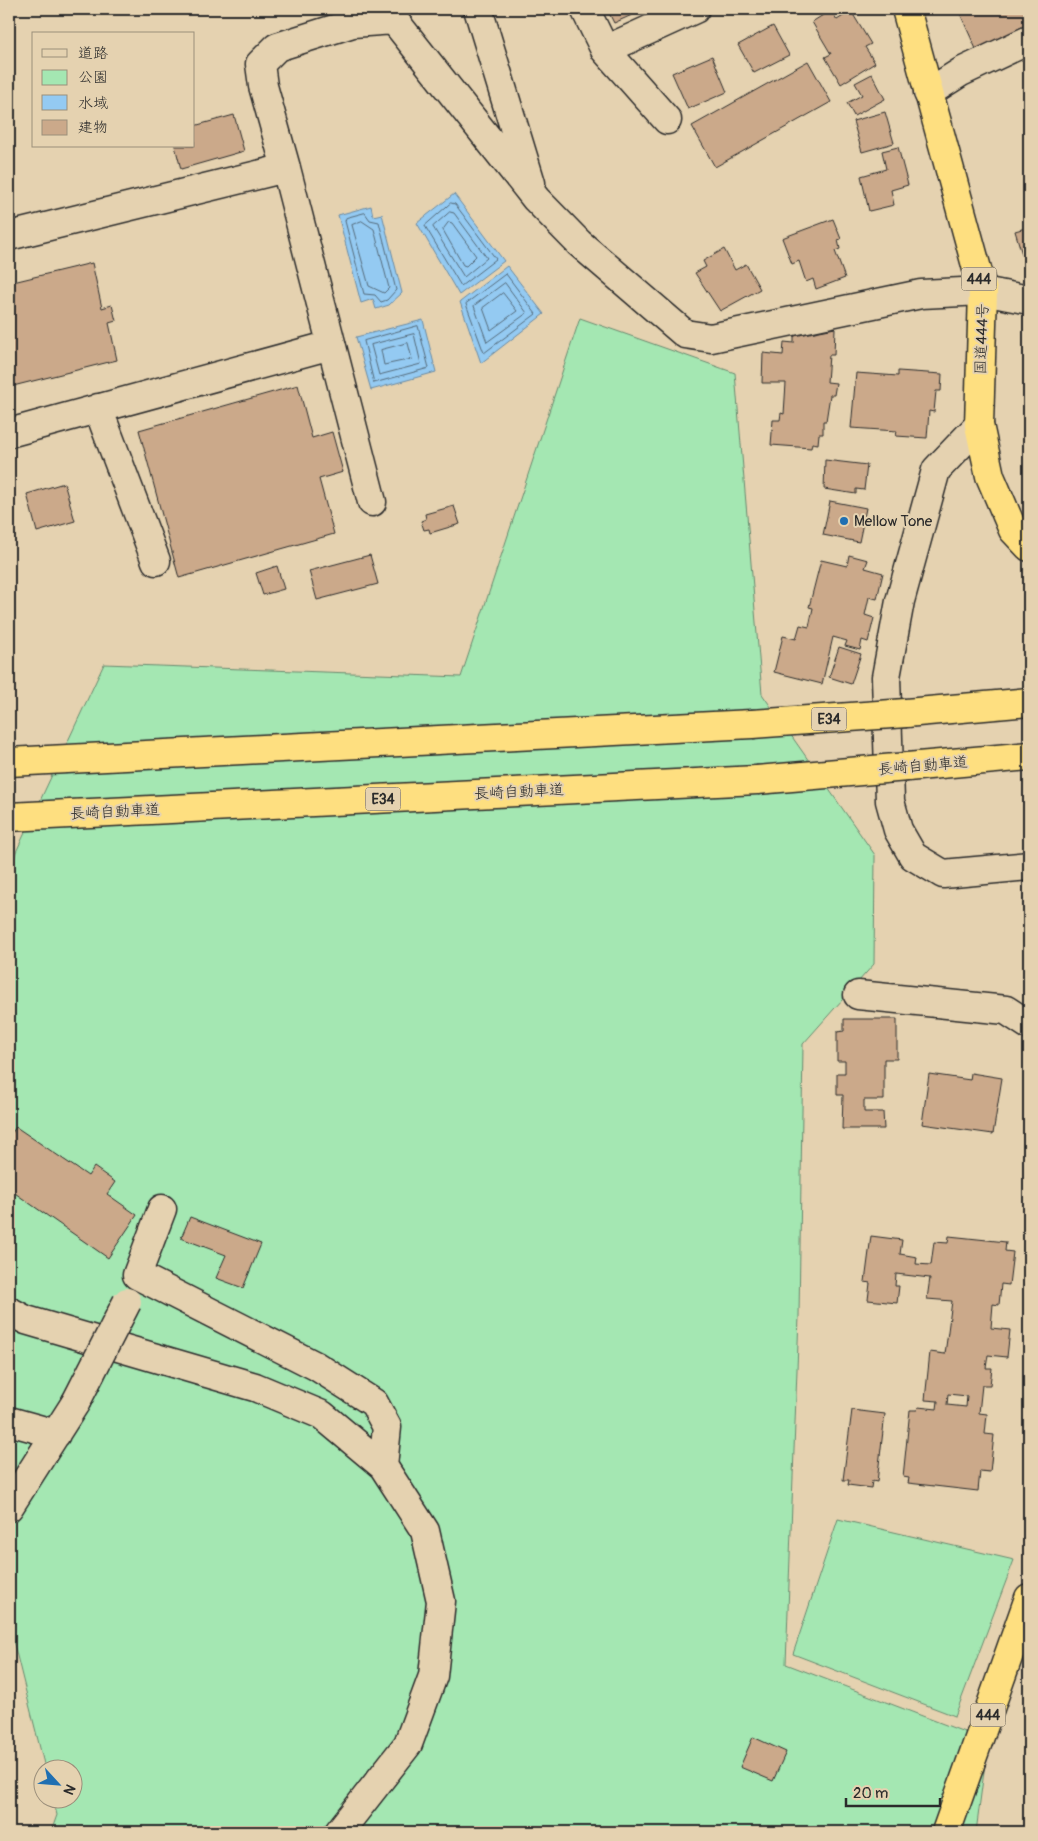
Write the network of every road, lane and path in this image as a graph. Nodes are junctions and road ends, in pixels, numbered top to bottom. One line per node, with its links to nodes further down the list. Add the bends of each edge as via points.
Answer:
1 (478, 9): 10 (street)
2 (585, 9): 6 (street)
3 (695, 9): 6 (street)
4 (906, 9): 7 (highway, 国道444号 / 444)
5 (1029, 40): 7 (street, via 961,72)
6 (605, 50): 8 (street)
7 (928, 93): 12 (highway, 国道444号 / 444)
8 (667, 120)
9 (286, 168): 10 (street, via 260,64 277,47 353,23 394,20); 11 (street); 14 (street)
10 (536, 199): 12 (street, via 579,243 685,334 711,338 921,294)
11 (9, 236)
12 (983, 291): 13 (street); 16 (highway, 国道444号 / 444)
13 (1029, 300)
14 (331, 345): 15 (street); 18 (street)
15 (98, 408): 17 (street); 20 (street)
16 (979, 425): 19 (highway, 国道444号 / 444, via 990,476 1013,530); 25 (street, via 936,470 900,601 886,676 890,801 898,830 913,856 943,874)
17 (9, 433)
18 (372, 502)
19 (1029, 547)
20 (156, 562)
21 (1029, 702): 23 (highway, E34, bridge, via 752,724)
22 (1029, 756): 24 (highway, 長崎自動車道 / E34, bridge, via 757,780)
23 (9, 762)
24 (9, 817)
25 (1029, 866)
26 (858, 995): 27 (street, via 1006,1010)
27 (1029, 1025)
28 (162, 1209): 33 (street, via 137,1275 316,1366 374,1403 387,1427)
29 (127, 1302): 32 (street, bridge)
30 (9, 1311): 33 (street, via 26,1320 254,1387 322,1415)
31 (9, 1421): 32 (street)
32 (56, 1434): 34 (street)
33 (383, 1466): 36 (street, via 425,1532 441,1601 433,1676 408,1744)
34 (9, 1507)
35 (1029, 1598): 37 (highway, 444)
36 (339, 1832)
37 (946, 1832)

